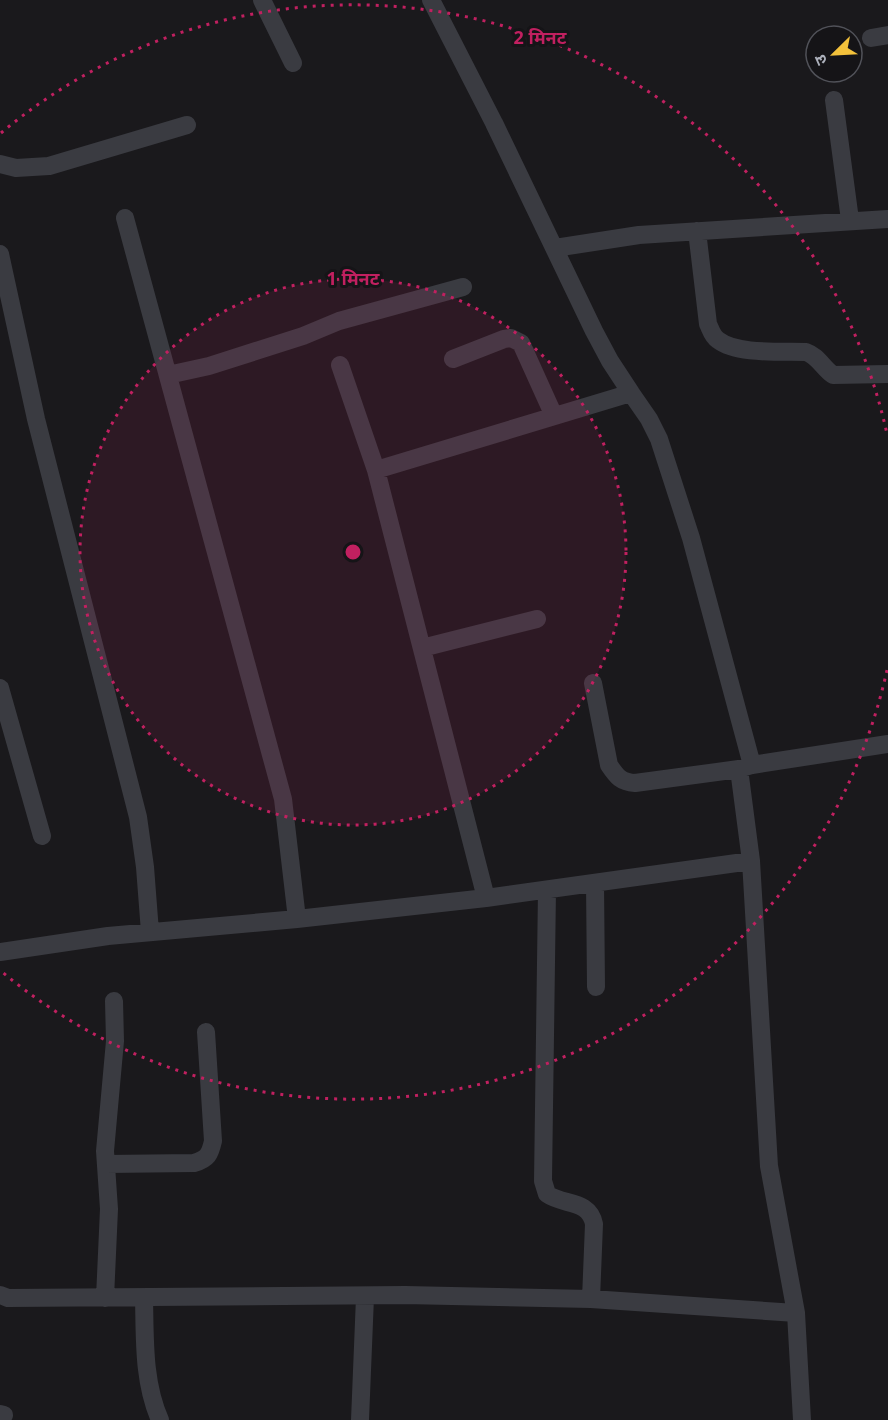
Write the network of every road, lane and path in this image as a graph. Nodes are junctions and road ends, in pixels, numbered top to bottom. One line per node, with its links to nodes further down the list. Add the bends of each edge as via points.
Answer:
1 (262, 0): 3 (street)
2 (435, 8): 11 (street)
3 (293, 63)
4 (834, 100): 9 (street)
5 (188, 125): 6 (street, via 49,166 16,168)
6 (0, 164)
7 (125, 218): 17 (street)
8 (888, 219): 9 (street)
9 (850, 220): 10 (street)
10 (697, 231): 11 (street); 16 (street, via 708,324 719,341 755,351 812,353 833,375)
11 (555, 248): 18 (street, via 610,361)
12 (0, 254): 33 (street, via 36,419 138,817)
13 (463, 287): 17 (street, via 348,318 209,366)
14 (453, 359): 19 (street, via 504,339 516,339)
15 (340, 365): 20 (street)
16 (888, 374)
17 (168, 375): 32 (street, via 283,799)
18 (631, 393): 19 (street); 26 (street, via 663,450 691,538)
19 (554, 416): 20 (street)
20 (376, 470): 22 (street)
21 (537, 619): 22 (street)
22 (422, 648): 31 (street)
23 (592, 683): 26 (street, via 609,765 624,782)
24 (0, 688): 27 (street)
25 (888, 744): 26 (street)
26 (745, 767): 28 (street)
27 (42, 836)
28 (751, 861): 29 (street); 44 (street, via 769,1166)
29 (595, 883): 30 (street); 35 (street)
30 (547, 890): 31 (street); 43 (street, via 543,1181 552,1198 584,1207 593,1216)
31 (486, 898): 32 (street)
32 (297, 919): 33 (street)
33 (150, 932): 34 (street)
34 (0, 952)
35 (596, 987)
36 (114, 1001): 38 (street)
37 (206, 1032): 38 (street, via 211,1153 194,1163)
38 (106, 1164): 41 (street, via 109,1209)
39 (0, 1295): 41 (street)
40 (365, 1297): 42 (street); 43 (street); 46 (street)
41 (105, 1298): 42 (street)
42 (144, 1298): 45 (street, via 146,1357)
43 (591, 1299): 44 (street)
44 (796, 1313): 47 (street)
45 (160, 1420)
46 (360, 1420)
47 (802, 1420)

